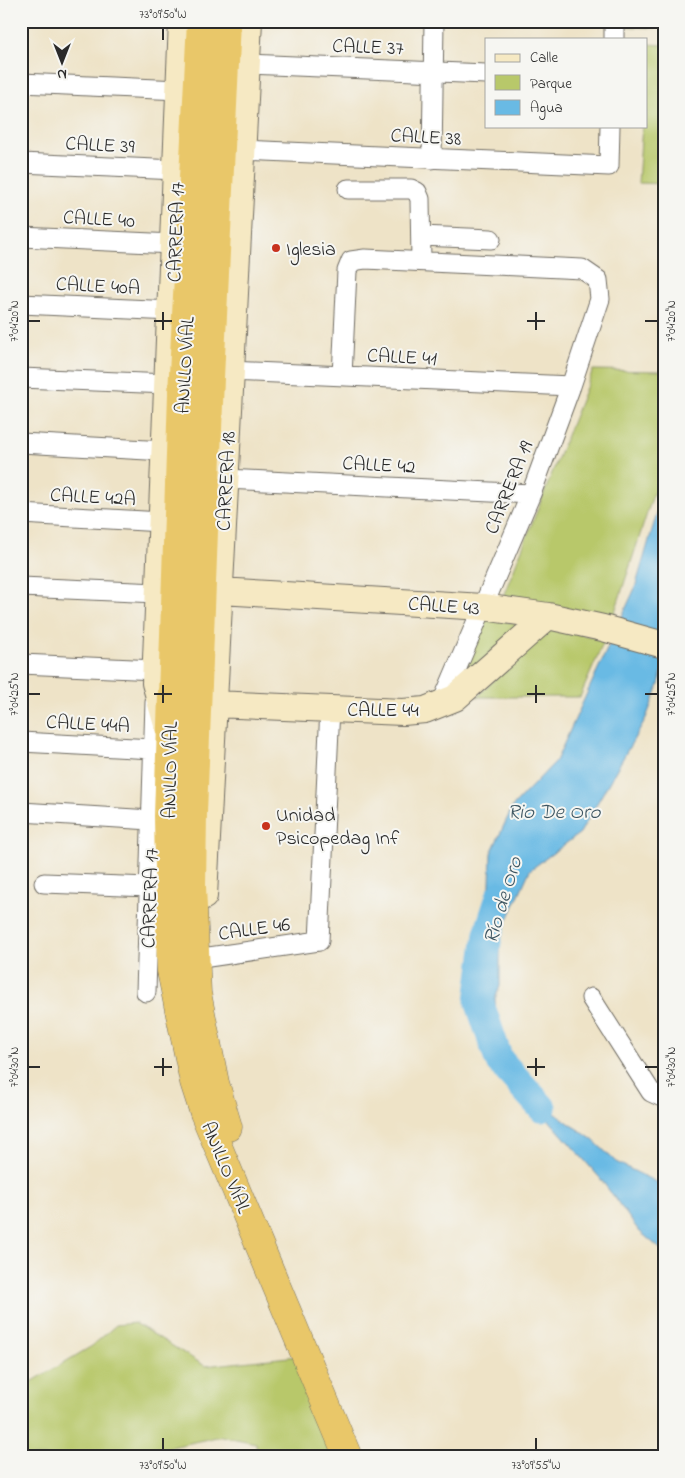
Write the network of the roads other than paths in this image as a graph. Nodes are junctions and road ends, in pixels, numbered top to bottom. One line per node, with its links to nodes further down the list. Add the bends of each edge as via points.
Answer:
1 (182, 21): 12 (street, CARRERA 17)
2 (201, 21): 49 (highway, ANILLO VÍAL)
3 (227, 21): 54 (highway, ANILLO VÍAL, via 193,813)
4 (249, 21): 8 (street, CARRERA 18)
5 (434, 21): 9 (street)
6 (614, 21): 7 (street)
7 (614, 38)
8 (247, 64): 9 (street, CALLE 37); 14 (street, CARRERA 18)
9 (434, 72): 10 (street, CALLE 37); 15 (street)
10 (485, 74)
11 (21, 83): 12 (street)
12 (180, 90): 17 (street, CARRERA 17)
13 (610, 128): 15 (street, CALLE 38, via 609,166)
14 (242, 150): 15 (street, CALLE 38); 26 (street, CARRERA 18)
15 (432, 159)
16 (21, 163): 17 (street, CALLE 39)
17 (177, 170): 22 (street, CARRERA 17)
18 (348, 189): 20 (street, via 417,192 420,199)
19 (21, 236): 22 (street, CALLE 40)
20 (420, 236): 21 (street); 23 (street)
21 (491, 240)
22 (174, 244): 25 (street, CARRERA 17)
23 (421, 262): 27 (street, via 351,261 346,271); 30 (street, CARRERA 19, via 582,269 598,280 600,299)
24 (21, 304): 25 (street, CALLE 40A)
25 (172, 311): 29 (street, CARRERA 17)
26 (230, 371): 27 (street, CALLE 41); 33 (street, CARRERA 18)
27 (342, 376): 30 (street, CALLE 41)
28 (21, 378): 29 (street)
29 (168, 384): 32 (street, CARRERA 17)
30 (571, 386): 34 (street, CARRERA 19)
31 (21, 443): 32 (street)
32 (165, 451): 36 (street, CARRERA 17)
33 (225, 479): 34 (street, CALLE 42); 38 (street, CARRERA 18)
34 (531, 494): 40 (street, CARRERA 19)
35 (21, 514): 36 (street, CALLE 42A)
36 (162, 522): 39 (street, CARRERA 17)
37 (21, 587): 39 (street)
38 (220, 591): 40 (street, CALLE 43); 45 (street, CARRERA 18)
39 (158, 593): 44 (street, CARRERA 17)
40 (483, 607): 41 (street, CALLE 43); 46 (street, CARRERA 19)
41 (548, 616): 42 (street, CALLE 43); 46 (street, CALLE 44, via 455,698)
42 (664, 645)
43 (21, 664): 44 (street)
44 (156, 677): 49 (street, CARRERA 17)
45 (213, 704): 47 (street, CALLE 44); 54 (street, CARRERA 18, via 205,893)
46 (441, 705): 47 (street, CALLE 44, via 403,712)
47 (330, 708): 54 (street, CALLE 46, via 319,942)
48 (21, 742): 49 (street, CALLE 44A)
49 (161, 742): 51 (street, CARRERA 17); 58 (highway, ANILLO VÍAL, via 168,816 171,971 194,1082)
50 (21, 812): 51 (street)
51 (151, 820): 53 (street, CARRERA 17)
52 (44, 883): 53 (street)
53 (149, 887): 55 (street, CARRERA 17)
54 (194, 949): 59 (highway, ANILLO VÍAL, via 197,993 206,1043 233,1141)
55 (146, 992)
56 (592, 998): 57 (street, via 651,1092)
57 (664, 1098)
58 (348, 1457)
59 (369, 1457)

